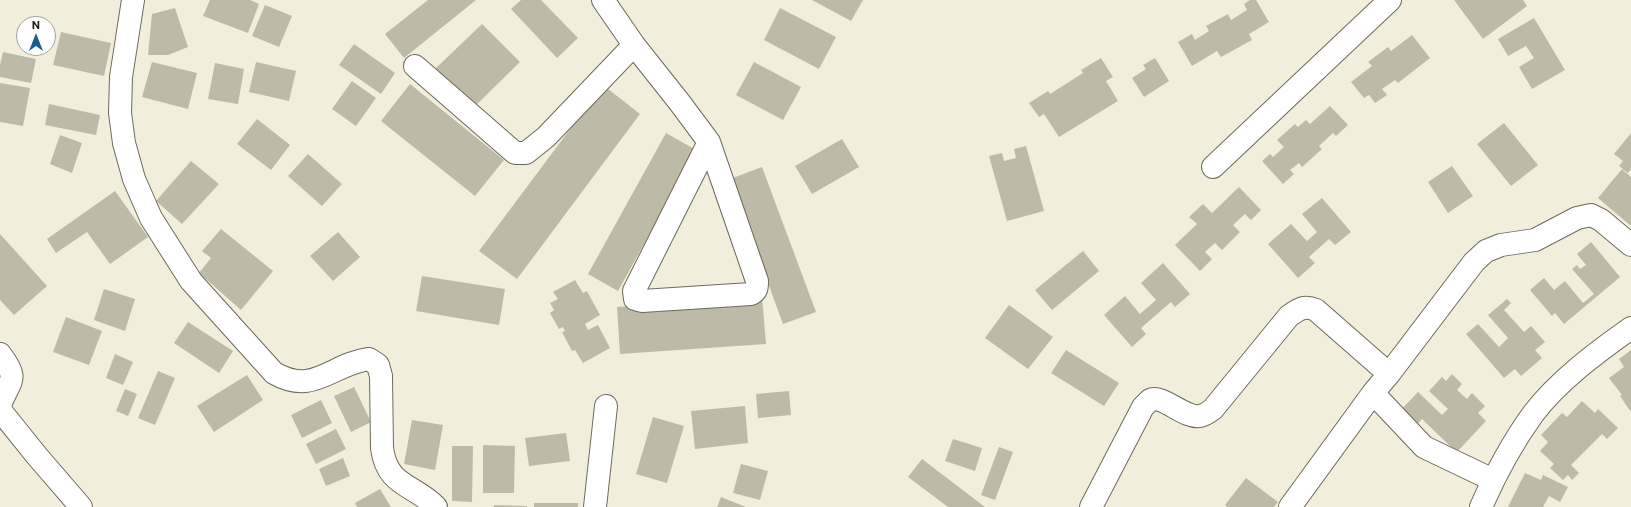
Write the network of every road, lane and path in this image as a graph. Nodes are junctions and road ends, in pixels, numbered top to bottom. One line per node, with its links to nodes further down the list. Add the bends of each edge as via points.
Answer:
1 (133, 0): 18 (street, via 121,77 120,113 124,144 134,179 151,218 191,281 274,373 286,380 312,381 357,361 369,359 378,365 381,376 382,448 387,468 394,477)
2 (604, 0): 4 (street)
3 (1390, 0): 7 (street)
4 (634, 45): 5 (street, via 546,137 526,153 516,153 497,139); 6 (street)
5 (415, 66)
6 (709, 142): 6 (street, via 755,274 756,291 751,294 642,301 635,299 634,291)
7 (1213, 167)
8 (1631, 245): 11 (street, via 1591,215 1577,218 1535,240 1486,250 1474,262)
9 (1631, 328): 16 (street, via 1578,369 1534,414 1513,444)
10 (0, 354): 13 (street, via 12,374 12,381)
11 (1389, 374): 12 (street); 20 (street, via 1316,310 1309,306 1300,308 1290,316 1213,409 1205,414 1198,417 1156,399 1150,400 1143,407)
12 (1373, 393): 16 (street, via 1424,447); 21 (street)
13 (0, 405)
14 (606, 406): 19 (street)
15 (0, 410): 17 (street)
16 (1493, 480): 22 (street)
17 (81, 507)
18 (436, 507)
19 (595, 507)
20 (1091, 507)
21 (1290, 507)
22 (1481, 507)

